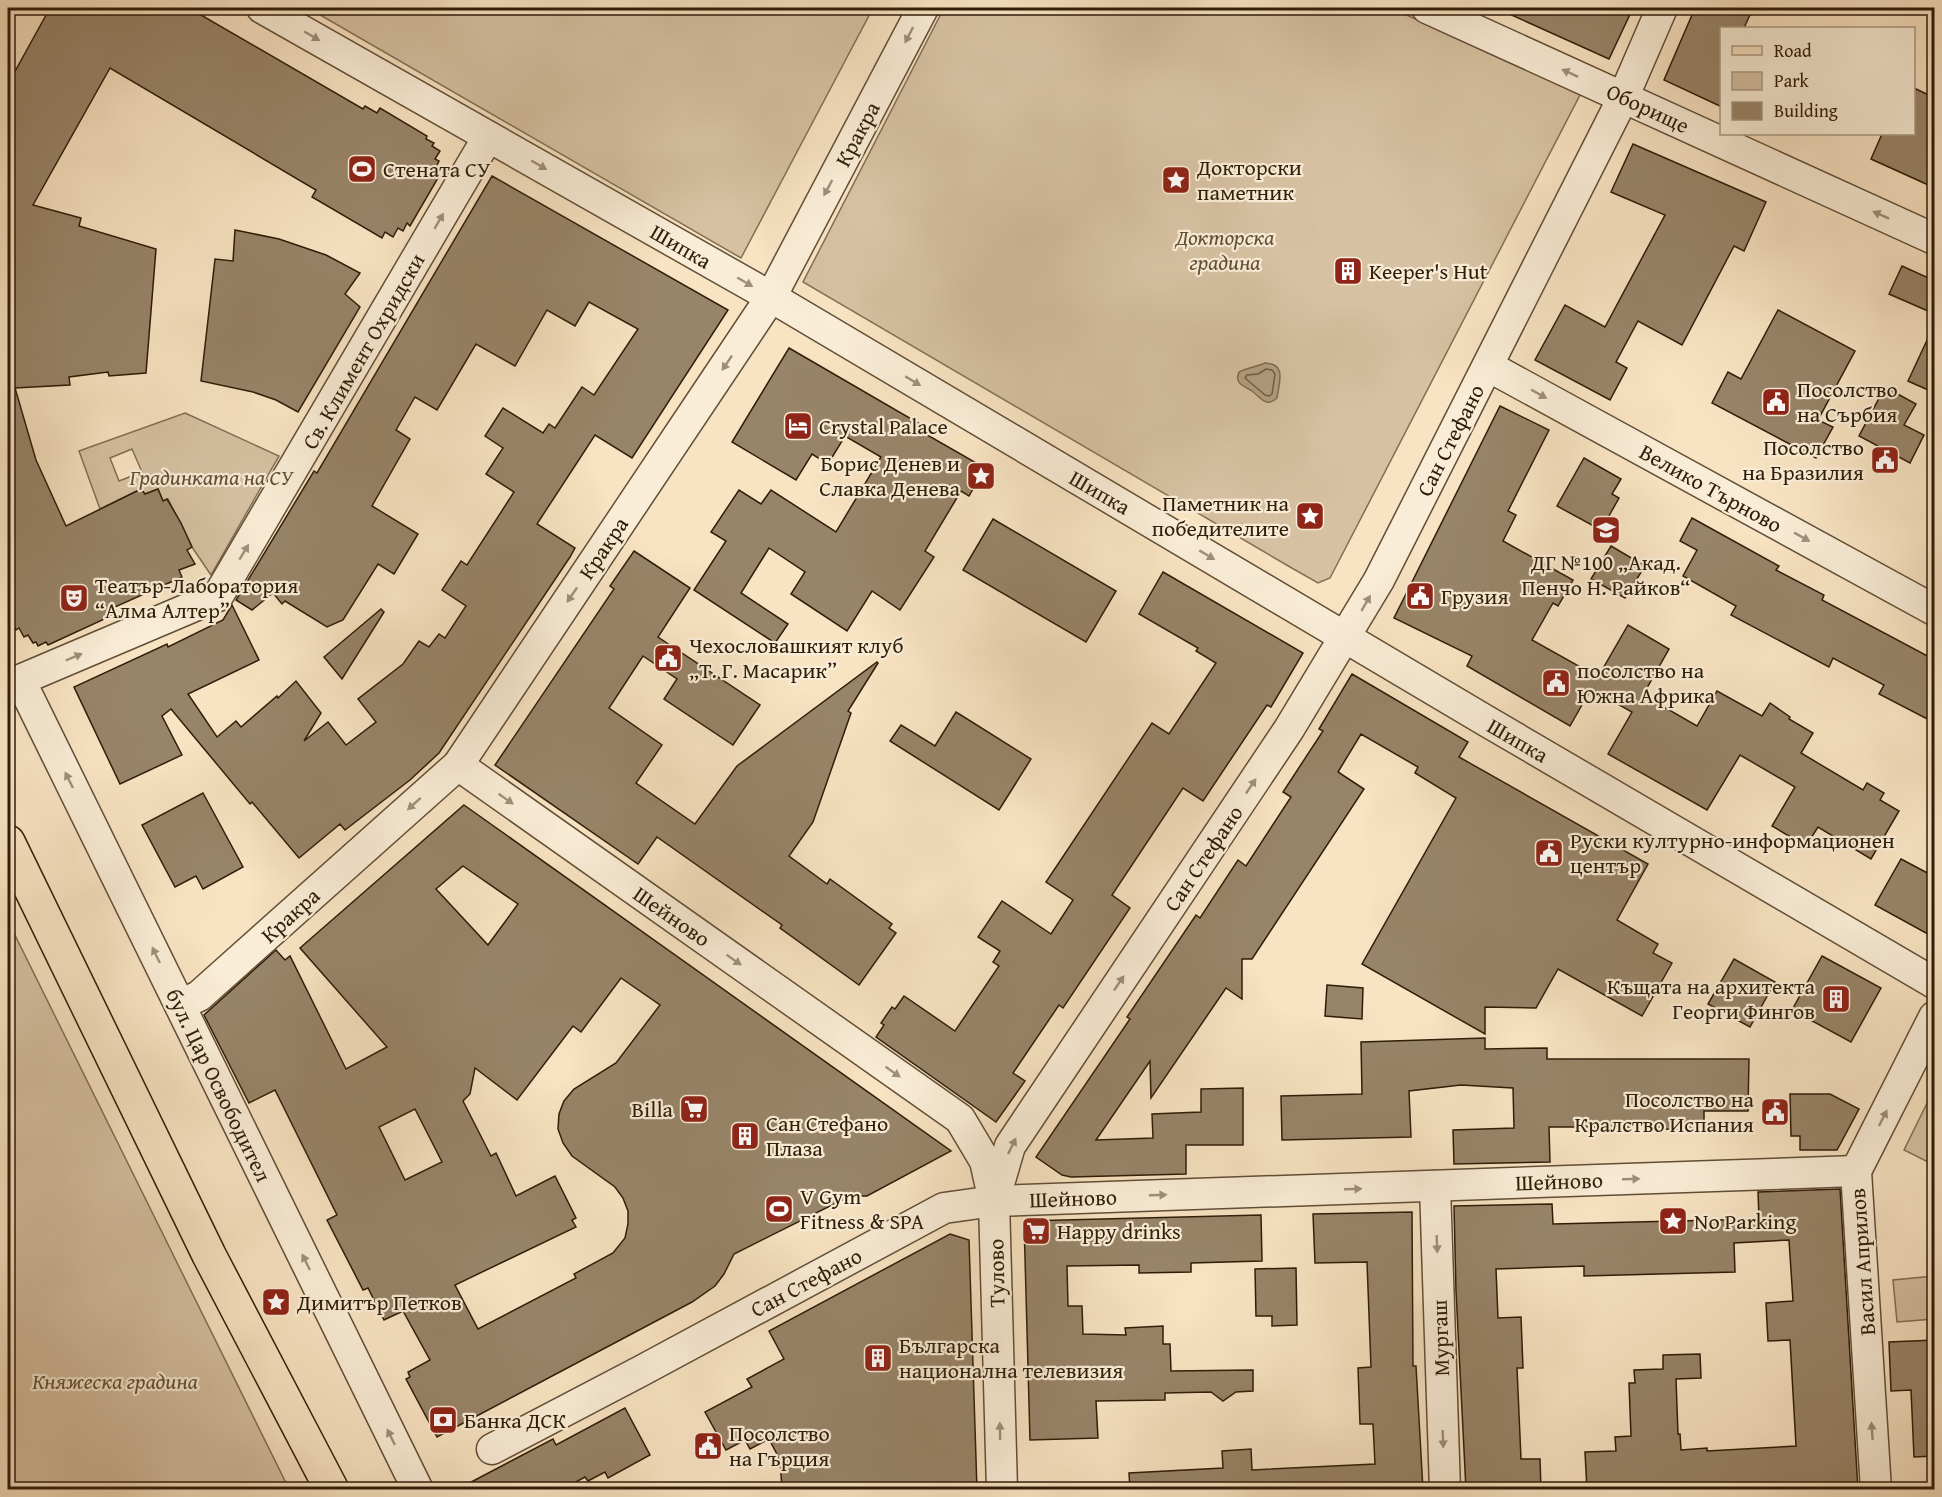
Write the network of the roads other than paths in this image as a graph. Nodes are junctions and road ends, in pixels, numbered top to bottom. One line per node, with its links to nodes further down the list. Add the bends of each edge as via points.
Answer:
1 (262, 8): 6 (street, Шипка, one-way to 6)
2 (923, 8): 8 (street, Кракра, one-way to 8)
3 (1427, 8): 5 (street, Оборище, one-way to 3)
4 (1662, 8): 5 (street, Сан Стефано)
5 (1623, 98): 7 (street, Оборище, one-way to 5); 9 (street, Сан Стефано)
6 (488, 136): 8 (street, Шипка, one-way to 8); 12 (street, Св. Климент Охридски, one-way to 6, via 218,596)
7 (1935, 239)
8 (771, 297): 11 (street, Шипка, one-way to 11); 13 (street, Кракра, one-way to 13)
9 (1488, 366): 10 (street, Велико Търново, one-way to 10); 11 (street, Сан Стефано, one-way to 9)
10 (1935, 610)
11 (1346, 638): 15 (street, Шипка); 20 (street, Сан Стефано, one-way to 11, via 1010,1146)
12 (20, 680): 16 (street, бул. Цар Освободител, one-way to 12)
13 (458, 765): 16 (street, Кракра, one-way to 16, via 199,996); 20 (street, Шейново, one-way to 20, via 960,1119 985,1161)
14 (8, 842): 22 (main road, via 209,1255)
15 (1935, 983)
16 (180, 1005): 23 (street, бул. Цар Освободител, one-way to 16)
17 (1935, 1017): 18 (street, Васил Априлов, one-way to 17)
18 (1856, 1171): 19 (street, Шейново, one-way to 18); 26 (street, Васил Априлов, one-way to 18)
19 (1435, 1186): 20 (street, Шейново, one-way to 19); 25 (street, Мургаш, one-way to 25)
20 (994, 1201): 21 (street, Сан Стефано, via 944,1208); 24 (street, Тулово, one-way to 20)
21 (492, 1449)
22 (332, 1490)
23 (418, 1490)
24 (1002, 1490)
25 (1445, 1490)
26 (1876, 1490)

